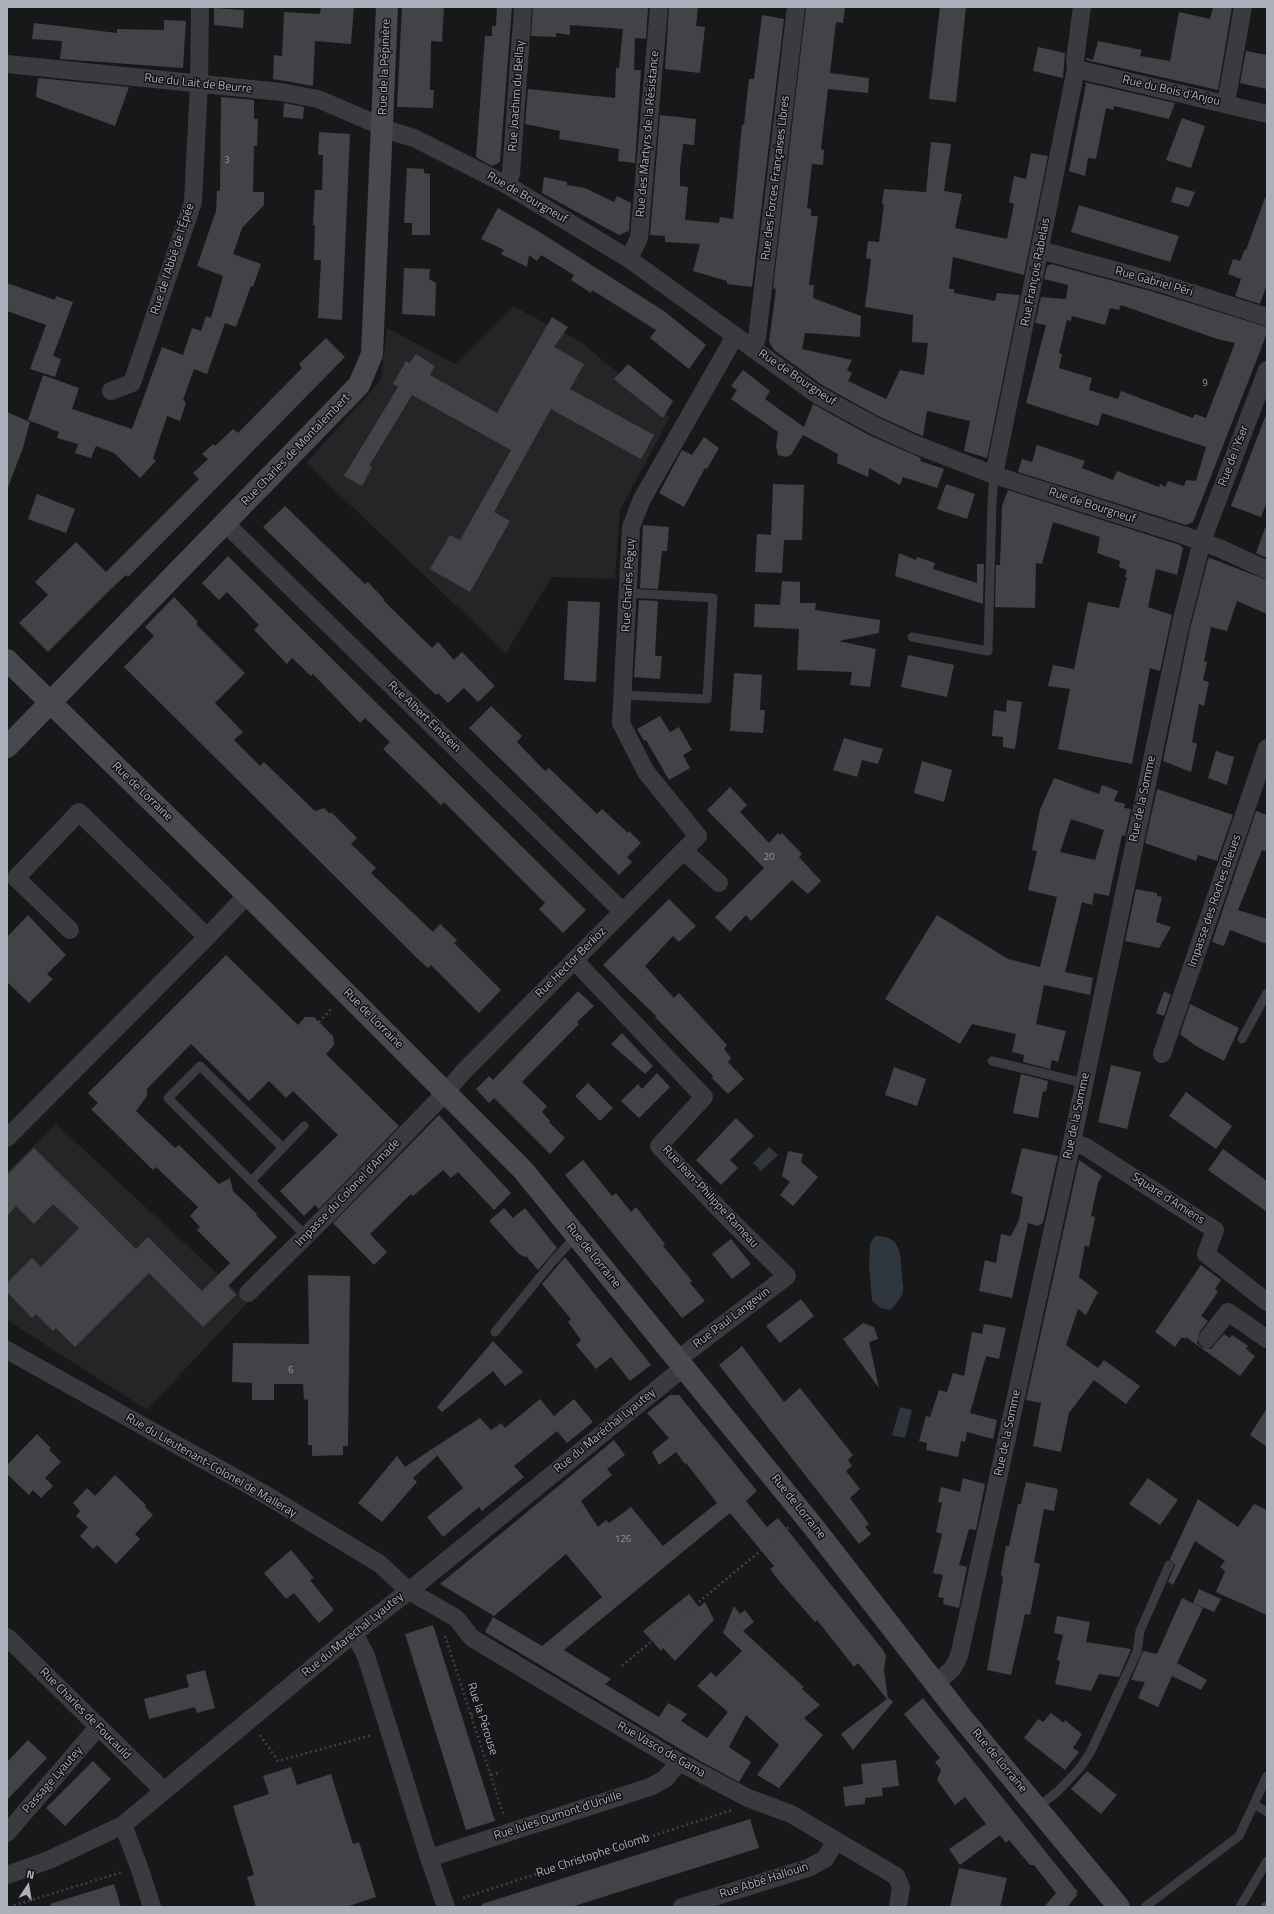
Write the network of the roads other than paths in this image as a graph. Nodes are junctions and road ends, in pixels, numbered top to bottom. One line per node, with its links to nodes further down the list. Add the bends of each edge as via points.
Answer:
1 (200, 7): 10 (street)
2 (387, 7): 13 (main road, Rue de la Pépinière)
3 (523, 7): 14 (street, Rue Joachim du Bellay, via 511,174)
4 (659, 7): 16 (street, Rue des Martyrs de la Résistance, via 639,238)
5 (796, 7): 19 (street, Rue des Forces Françaises Libres, via 758,330)
6 (1082, 7): 9 (street, Rue François Rabelais, via 1074,60)
7 (1243, 7): 11 (street)
8 (7, 64): 10 (street, Rue du Lait de Beurre)
9 (1076, 69): 11 (street, Rue du Bois d’Anjou); 15 (street, Rue François Rabelais)
10 (199, 84): 13 (street, Rue du Lait de Beurre, via 281,92 318,100); 21 (street, Rue de l’Abbé de l’Épée, via 193,202 132,384)
11 (1226, 103): 12 (street, Rue du Bois d’Anjou)
12 (1267, 114)
13 (383, 126): 14 (street, Rue de Bourgneuf, via 414,138); 23 (main road, Rue Charles de Montalembert, via 372,354 359,385)
14 (508, 185): 16 (street, Rue de Bourgneuf)
15 (1040, 250): 17 (street, Rue Gabriel Péri); 22 (street, Rue François Rabelais)
16 (628, 259): 18 (street, Rue de Bourgneuf)
17 (1267, 316)
18 (736, 336): 19 (street, Rue de Bourgneuf); 26 (street, Rue Charles Péguy, via 642,500 631,527)
19 (753, 349): 22 (street, Rue de Bourgneuf, via 816,394 873,425)
20 (1267, 370): 24 (street, Rue de l’Yser)
21 (110, 391)
22 (994, 475): 24 (street, Rue de Bourgneuf); 27 (lane, via 988,651)
23 (225, 523): 30 (main road, Rue Charles de Montalembert); 37 (street, Rue Albert Einstein)
24 (1202, 541): 25 (street, Rue de Bourgneuf); 45 (street, Rue de la Somme, via 1180,627)
25 (1267, 570)
26 (629, 593): 29 (street, Rue Charles Péguy); 29 (lane, via 713,598 707,699)
27 (912, 637)
28 (7, 660): 30 (main road, Rue de Lorraine)
29 (622, 695): 33 (street, Rue Charles Péguy, via 621,723 646,772)
30 (50, 703): 31 (main road, Rue Charles de Montalembert); 36 (main road, Rue de Lorraine)
31 (7, 747)
32 (1267, 748): 43 (street, Impasse des Roches Bleues)
33 (698, 836): 34 (street, Rue Hector Berlioz)
34 (684, 851): 35 (street); 37 (street, Rue Hector Berlioz)
35 (719, 883)
36 (248, 894): 39 (street); 46 (main road, Rue de Lorraine)
37 (622, 911): 40 (street, Rue Hector Berlioz)
38 (70, 930): 39 (street, via 16,878 79,812)
39 (207, 937): 48 (street)
40 (574, 960): 46 (street, Rue Hector Berlioz); 54 (street, Rue Jean-Philippe Rameau, via 704,1097 659,1146)
41 (1267, 993): 42 (lane)
42 (1242, 1039)
43 (1162, 1054)
44 (992, 1061): 45 (lane)
45 (1084, 1083): 49 (street, Rue de la Somme)
46 (446, 1092): 52 (main road, Rue de Lorraine, via 523,1170); 53 (street, Impasse du Colonel d’Amade)
47 (304, 1126): 50 (lane)
48 (7, 1138)
49 (1072, 1142): 56 (street, Square d’Amiens, via 1086,1147 1215,1230 1206,1254); 66 (street, Rue de la Somme, via 960,1656 953,1668)
50 (283, 1148): 51 (lane); 51 (lane, via 200,1066 168,1098)
51 (251, 1181): 53 (lane)
52 (577, 1235): 57 (lane); 61 (main road, Rue de Lorraine)
53 (306, 1236): 55 (street, Impasse du Colonel d’Amade)
54 (787, 1276): 61 (street, Rue Paul Langevin)
55 (248, 1293)
56 (1267, 1302)
57 (495, 1332)
58 (1207, 1339): 59 (street, via 1228,1312)
59 (1267, 1339)
60 (7, 1350): 63 (street, Rue du Lieutenant-Colonel de Malleray, via 261,1492 380,1564)
61 (680, 1364): 63 (street, Rue du Maréchal Lyautey); 66 (main road, Rue de Lorraine)
62 (1169, 1565): 72 (lane, via 1140,1631 1137,1652 1090,1753 1058,1792)
63 (409, 1591): 64 (street, Rue du Maréchal Lyautey); 68 (street, Rue Vasco de Gama, via 456,1618 472,1638)
64 (354, 1633): 70 (street, Rue du Maréchal Lyautey); 77 (street, via 366,1656)
65 (7, 1637): 67 (street, Rue Charles de Foucauld)
66 (937, 1683): 72 (main road, Rue de Lorraine, via 959,1714)
67 (98, 1727): 70 (street, Rue Charles de Foucauld); 75 (street, Passage Lyautey)
68 (679, 1762): 76 (street, Rue Vasco de Gama, via 748,1798 791,1814); 77 (street, Rue Jules Dumont d'Urville, via 666,1779 650,1787)
69 (1267, 1776): 71 (lane)
70 (164, 1790): 74 (street, Rue du Maréchal Lyautey)
71 (1254, 1804): 73 (lane); 85 (lane, via 1239,1836)
72 (1037, 1808): 84 (main road, Rue de Lorraine)
73 (1267, 1812)
74 (123, 1825): 79 (street, Rue du Maréchal Lyautey, via 49,1860); 81 (street)
75 (7, 1833)
76 (836, 1841): 82 (street, Rue Abbé Hallouin, via 825,1859 808,1868); 83 (street, Rue Vasco de Gama, via 896,1876 901,1887)
77 (429, 1858): 80 (street)
78 (1267, 1861): 86 (lane)
79 (7, 1875)
80 (442, 1906)
81 (152, 1907)
82 (682, 1907)
83 (898, 1907)
84 (1119, 1907)
85 (1145, 1907)
86 (1240, 1907)

